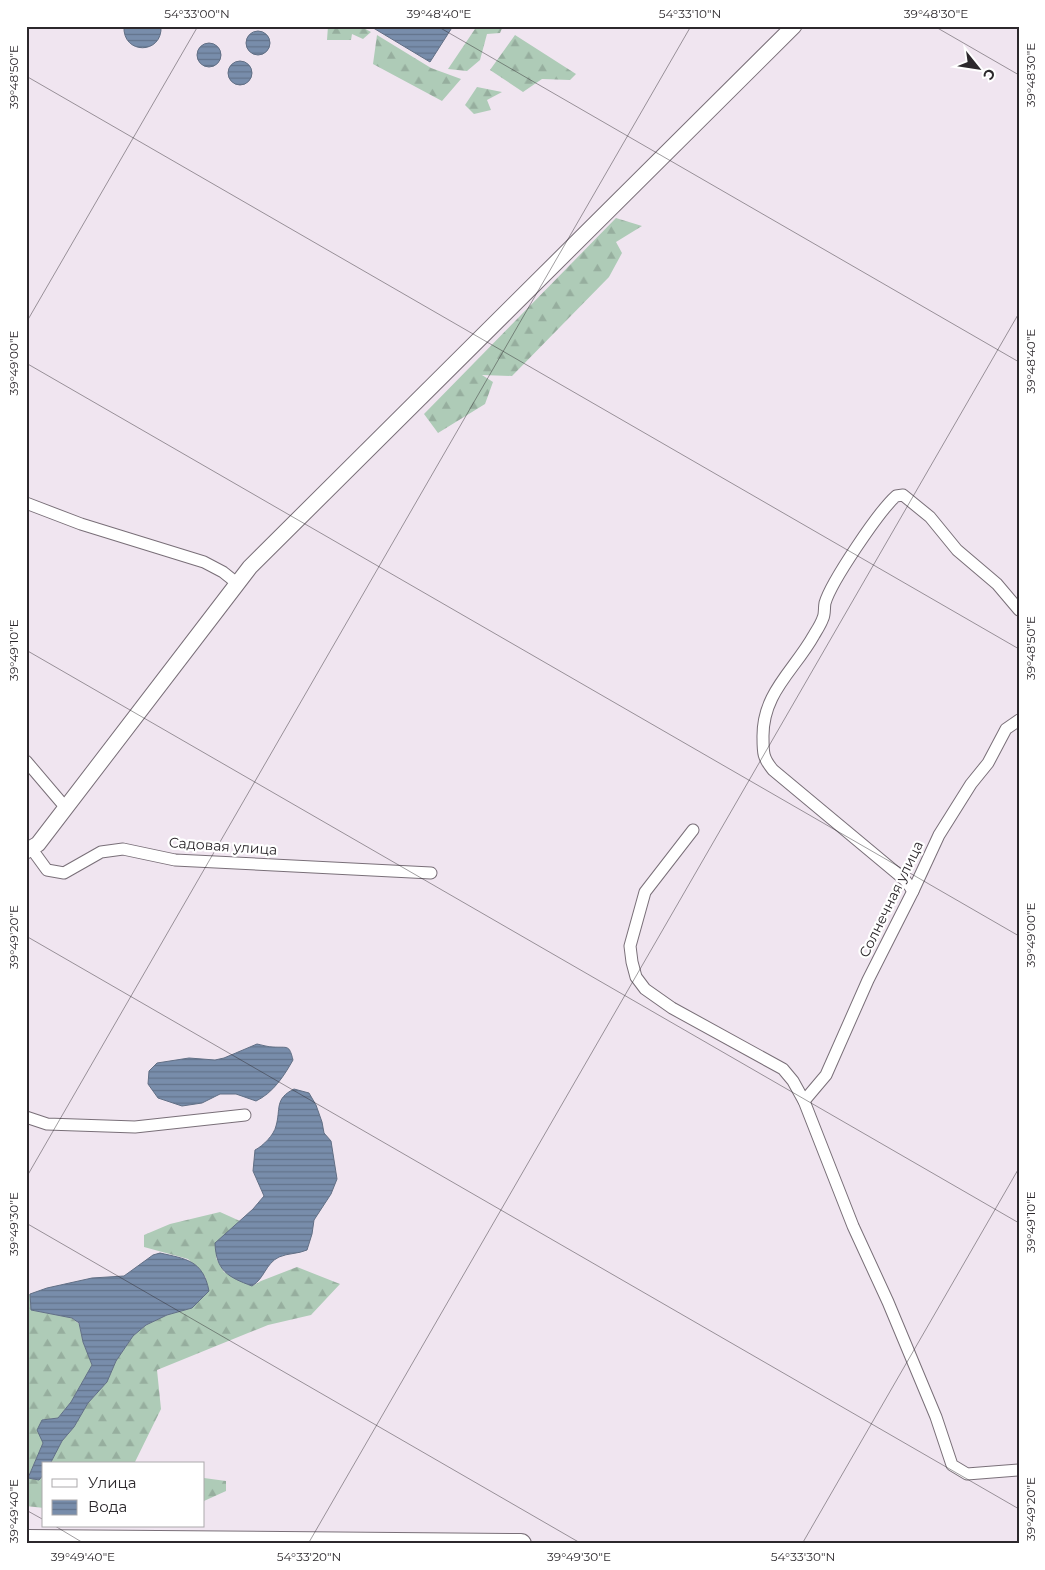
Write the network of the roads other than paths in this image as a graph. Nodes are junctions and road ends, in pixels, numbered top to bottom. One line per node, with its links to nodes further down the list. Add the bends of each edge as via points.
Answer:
1 (794, 26): 3 (street, via 250,567)
2 (26, 503): 3 (street, via 81,524 204,562)
3 (238, 584): 7 (street)
4 (1019, 610): 11 (street, via 997,584 957,550 930,517 903,495 896,496 837,578 825,604 824,618 776,689 763,726 766,761 905,880)
5 (1019, 720): 11 (street, Солнечная улица, via 1006,729 988,763 939,835)
6 (26, 761): 7 (street)
7 (66, 808): 9 (street, via 38,844)
8 (693, 830): 12 (street, via 644,892 630,946 636,977 645,989 672,1008 783,1069)
9 (29, 849): 10 (street, Садовая улица, via 47,870 64,873 100,852 122,849 175,860)
10 (431, 872)
11 (913, 891): 12 (street, Солнечная улица, via 868,980 826,1076)
12 (804, 1100): 15 (street, via 853,1226 930,1401 952,1465 967,1474)
13 (245, 1115): 14 (street, via 135,1127 47,1124)
14 (26, 1117)
15 (1019, 1470)
16 (26, 1540): 17 (highway)
17 (521, 1544)

